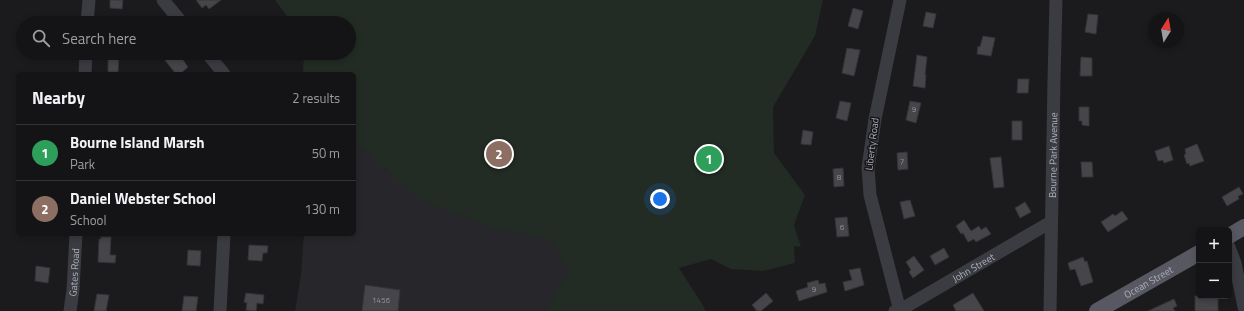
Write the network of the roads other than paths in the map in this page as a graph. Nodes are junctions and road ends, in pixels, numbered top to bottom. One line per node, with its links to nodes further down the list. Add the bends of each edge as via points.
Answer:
1 (89, 0): 5 (street)
2 (163, 0): 6 (street)
3 (900, 0): 22 (street, Liberty Road, via 875,119 868,168 870,195)
4 (1056, 0): 11 (street, Bourne Park Avenue)
5 (88, 16)
6 (176, 16)
7 (86, 60): 9 (street)
8 (213, 60): 10 (street)
9 (85, 72)
10 (222, 72)
11 (1051, 222): 22 (street, John Street); 23 (street, Bourne Park Avenue)
12 (1244, 227): 13 (main road)
13 (1232, 234)
14 (76, 236): 20 (street, Gates Road)
15 (224, 236): 21 (street)
16 (1196, 255): 19 (main road, Ocean Street)
17 (1232, 255): 18 (street)
18 (1244, 307)
19 (1106, 309)
20 (70, 311)
21 (220, 311)
22 (899, 311)
23 (1050, 311)

